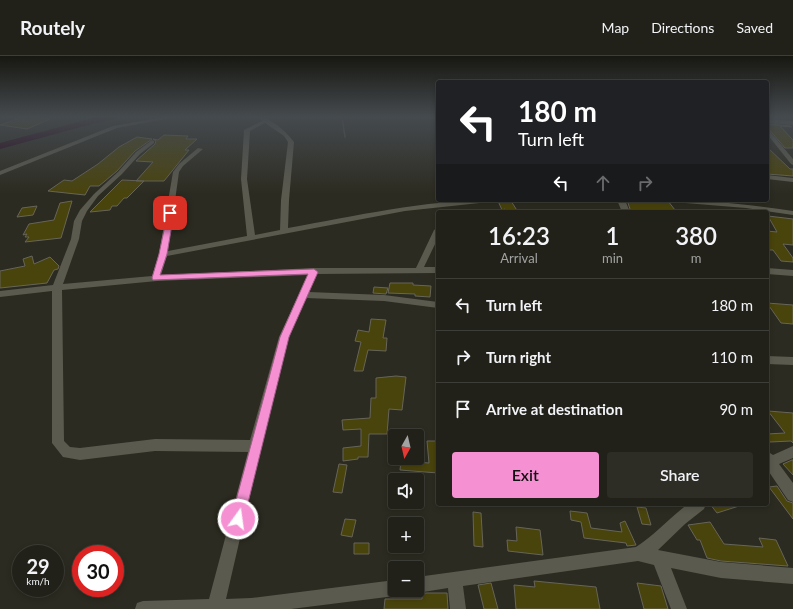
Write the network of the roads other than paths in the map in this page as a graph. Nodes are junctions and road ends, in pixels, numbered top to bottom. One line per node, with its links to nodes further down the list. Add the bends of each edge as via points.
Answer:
1 (75, 143): 8 (street)
2 (151, 143): 26 (street, via 96,194 84,210)
3 (246, 143): 18 (street, via 244,179)
4 (291, 143): 16 (street)
5 (777, 143): 7 (street)
6 (200, 149): 19 (street, via 176,172)
7 (793, 163)
8 (0, 173)
9 (769, 177): 10 (street)
10 (793, 180)
11 (451, 202): 16 (street)
12 (694, 202): 14 (street)
13 (758, 202): 14 (street)
14 (766, 209): 15 (street)
15 (793, 213)
16 (284, 231): 18 (street)
17 (436, 234): 20 (street)
18 (251, 237): 19 (street)
19 (163, 254): 25 (street)
20 (419, 270): 21 (street); 23 (street)
21 (436, 270)
22 (769, 271): 24 (street)
23 (314, 272): 25 (street); 28 (street)
24 (793, 273)
25 (156, 278): 26 (street)
26 (56, 287): 27 (street); 32 (street, via 58,443 67,453 80,454 155,445)
27 (0, 294)
28 (303, 295): 29 (street, via 384,298); 32 (street, via 284,337)
29 (436, 305)
30 (769, 360): 31 (street)
31 (793, 361)
32 (256, 446): 44 (street)
33 (793, 452): 34 (street)
34 (769, 461)
35 (769, 462): 36 (street)
36 (793, 495)
37 (696, 506): 38 (street, via 657,542)
38 (638, 554): 39 (street); 41 (street)
39 (658, 558): 40 (street, via 721,570); 47 (street)
40 (793, 576)
41 (455, 580): 42 (street); 46 (street)
42 (424, 584)
43 (388, 589): 44 (street)
44 (215, 608): 45 (street)
45 (143, 609)
46 (458, 609)
47 (679, 609)

